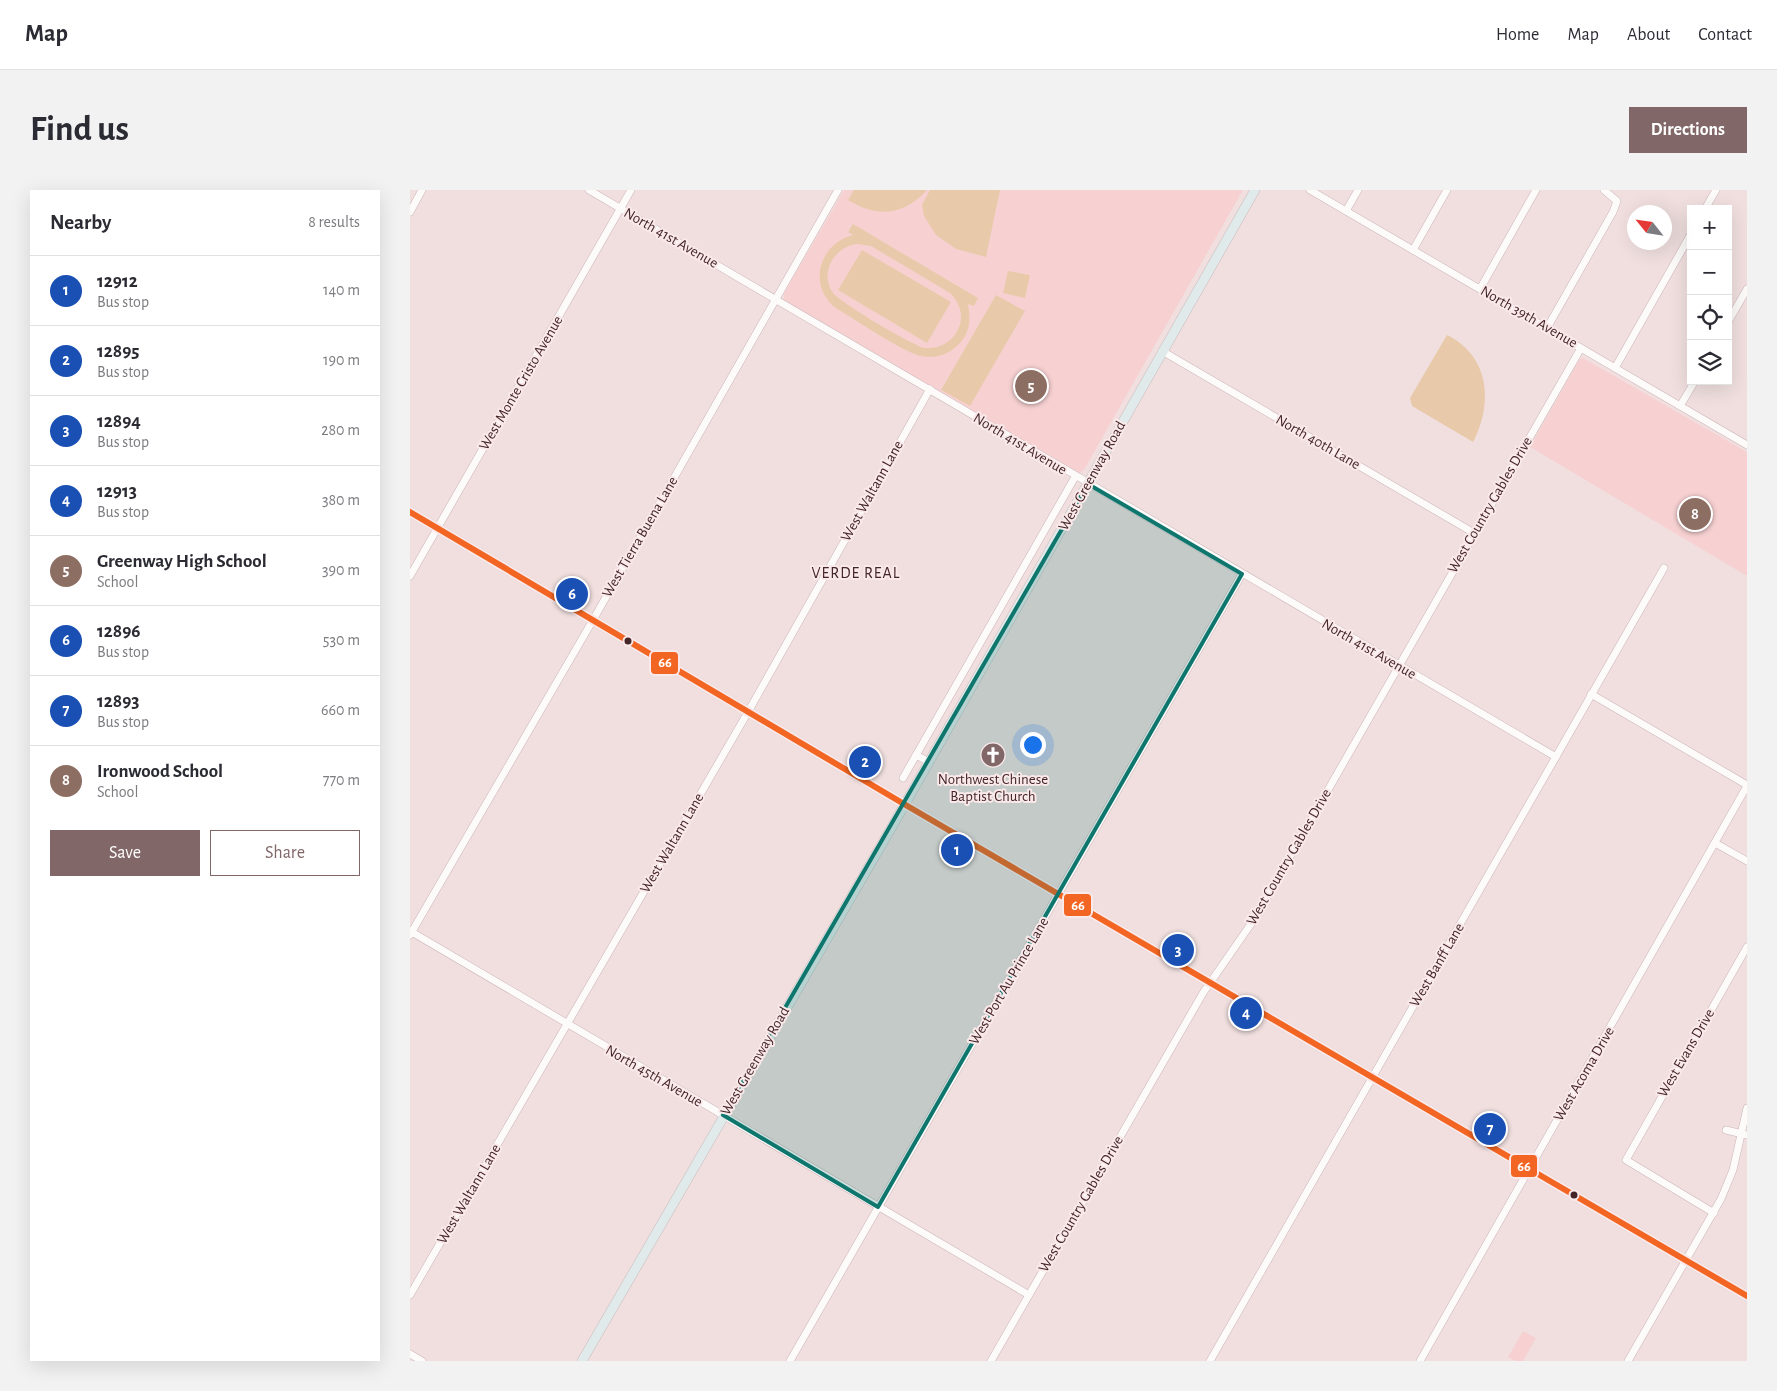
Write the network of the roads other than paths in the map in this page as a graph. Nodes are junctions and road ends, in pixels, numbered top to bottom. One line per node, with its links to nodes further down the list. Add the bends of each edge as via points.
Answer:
1 (422, 190): 15 (street)
2 (589, 190): 13 (street, North 41st Avenue)
3 (630, 190): 13 (street, West Monte Cristo Avenue)
4 (838, 190): 20 (street, West Tierra Buena Lane)
5 (1255, 190): 24 (main road, West Greenway Road)
6 (1310, 190): 14 (street, North 39th Avenue)
7 (1358, 190): 14 (street)
8 (1447, 190): 17 (street)
9 (1536, 190): 18 (street)
10 (1604, 190): 22 (street, via 1617,201)
11 (1716, 190): 12 (street)
12 (1707, 205)
13 (620, 208): 20 (street, North 41st Avenue); 33 (street, West Monte Cristo Avenue)
14 (1346, 211): 17 (street, North 39th Avenue)
15 (410, 212)
16 (1687, 241): 25 (street)
17 (1413, 250): 18 (street, North 39th Avenue)
18 (1480, 289): 22 (street, North 39th Avenue)
19 (1747, 289): 21 (street)
20 (775, 300): 27 (street, North 41st Avenue); 38 (street, West Tierra Buena Lane)
21 (1732, 315)
22 (1548, 328): 23 (street, North 39th Avenue)
23 (1581, 348): 25 (street, North 39th Avenue); 34 (street, West Country Gables Drive)
24 (1162, 351): 31 (main road, West Greenway Road); 34 (street, North 40th Lane)
25 (1615, 368): 28 (street, North 39th Avenue)
26 (1693, 385): 28 (street)
27 (930, 389): 30 (street, North 41st Avenue); 41 (street, West Waltann Lane)
28 (1680, 406): 29 (street, North 39th Avenue)
29 (1747, 445)
30 (1075, 477): 31 (street, North 41st Avenue); 42 (street, West Greenway Road)
31 (1088, 484): 36 (street, North 41st Avenue); 44 (main road, West Greenway Road)
32 (410, 512): 33 (main road)
33 (438, 528): 37 (street, West Monte Cristo Avenue); 38 (main road)
34 (1474, 533): 39 (street, West Country Gables Drive)
35 (1664, 568): 40 (street, West Banff Lane)
36 (1242, 574): 39 (street, North 41st Avenue); 50 (street, West Port Au Prince Lane)
37 (410, 576)
38 (594, 620): 41 (main road); 51 (street, West Tierra Buena Lane)
39 (1398, 666): 43 (street, North 41st Avenue); 53 (street, West Country Gables Drive, via 1253,921)
40 (1591, 694): 43 (street, West Banff Lane); 46 (street)
41 (748, 712): 47 (main road); 54 (street, West Waltann Lane)
42 (916, 755): 44 (street); 45 (street, West Greenway Road)
43 (1556, 757): 55 (street, West Banff Lane)
44 (929, 762): 47 (main road, West Greenway Road)
45 (903, 778)
46 (1747, 785): 48 (street, West Acoma Drive)
47 (904, 804): 50 (main road); 57 (main road, West Greenway Road)
48 (1715, 842): 49 (street); 60 (street, West Acoma Drive)
49 (1747, 861)
50 (1059, 895): 53 (main road); 61 (street, West Port Au Prince Lane)
51 (411, 933): 54 (street, North 45th Avenue)
52 (1747, 947): 62 (street, West Evans Drive, via 1626,1160)
53 (1210, 983): 55 (main road); 65 (street, West Country Gables Drive)
54 (567, 1024): 57 (street, North 45th Avenue); 64 (street, West Waltann Lane)
55 (1373, 1078): 60 (main road); 72 (street, West Banff Lane)
56 (1747, 1108): 59 (street)
57 (723, 1116): 61 (street, North 45th Avenue); 69 (main road, West Greenway Road)
58 (1726, 1130): 59 (street)
59 (1744, 1134): 62 (street)
60 (1530, 1170): 63 (main road); 73 (street, West Acoma Drive)
61 (878, 1207): 65 (street, North 45th Avenue); 70 (street, West Port Au Prince Lane)
62 (1714, 1212): 63 (street)
63 (1686, 1261): 66 (main road); 74 (street)
64 (410, 1295)
65 (1029, 1295): 71 (street, West Country Gables Drive)
66 (1747, 1296)
67 (410, 1354): 68 (street)
68 (422, 1361)
69 (582, 1361)
70 (790, 1361)
71 (990, 1361)
72 (1210, 1361)
73 (1420, 1361)
74 (1628, 1361)

